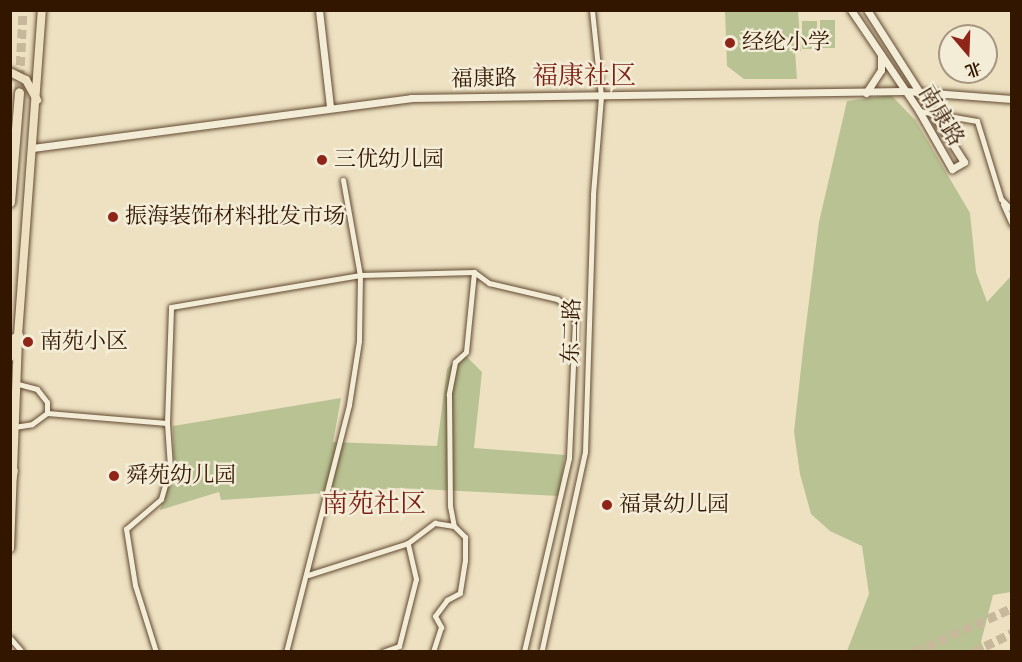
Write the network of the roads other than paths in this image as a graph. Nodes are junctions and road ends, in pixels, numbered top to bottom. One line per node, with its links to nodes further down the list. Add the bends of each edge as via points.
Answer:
1 (42, 10): 14 (main road)
2 (319, 10): 15 (street)
3 (592, 10): 12 (street, 东二路)
4 (851, 10): 6 (street, 南康路)
5 (867, 10): 10 (street, 南康路)
6 (881, 52): 8 (street, 南康路); 11 (street, via 881,70)
7 (10, 72): 14 (main road, via 26,80)
8 (905, 91): 10 (street, 福康路); 11 (street, 福康路); 16 (street, 南康路)
9 (19, 92): 21 (highway)
10 (921, 92): 13 (street, 福康路); 17 (street, 南康路)
11 (866, 93): 12 (street, 福康路)
12 (601, 96): 15 (street, 福康路, via 411,98); 39 (street, 东二路, via 593,194 585,452)
13 (1011, 99)
14 (37, 101): 18 (main road)
15 (330, 107): 18 (street, 福康路)
16 (919, 111): 17 (street); 17 (street, 南康路, via 952,169 964,162)
17 (933, 112): 20 (street, via 977,121)
18 (32, 148): 26 (main road)
19 (343, 180): 25 (street)
20 (1001, 199): 22 (street); 23 (street)
21 (10, 202)
22 (1011, 210)
23 (1011, 224)
24 (474, 272): 25 (street); 34 (street, via 466,352 455,363 449,394 447,450); 45 (street, via 489,283 557,299 568,307 575,320 569,458)
25 (360, 275): 30 (street, via 171,307); 37 (street, via 359,341 349,405)
26 (18, 335): 27 (highway, via 12,340); 28 (main road)
27 (10, 356)
28 (18, 384): 29 (street, via 38,389); 31 (main road)
29 (47, 413): 30 (street); 31 (street, via 32,424)
30 (167, 423): 41 (street, via 170,467 161,499 126,529 135,585)
31 (14, 427): 32 (main road)
32 (13, 470): 33 (highway); 36 (main road, via 15,515)
33 (10, 485)
34 (454, 526): 35 (street, via 435,523); 44 (street, via 465,537 460,593 447,600 435,616 441,627)
35 (408, 543): 37 (street); 43 (street, via 416,579 399,646)
36 (10, 548)
37 (308, 575): 42 (street)
38 (10, 638): 40 (street)
39 (542, 649)
40 (22, 651)
41 (156, 651)
42 (286, 651)
43 (382, 651)
44 (433, 651)
45 (524, 651)

